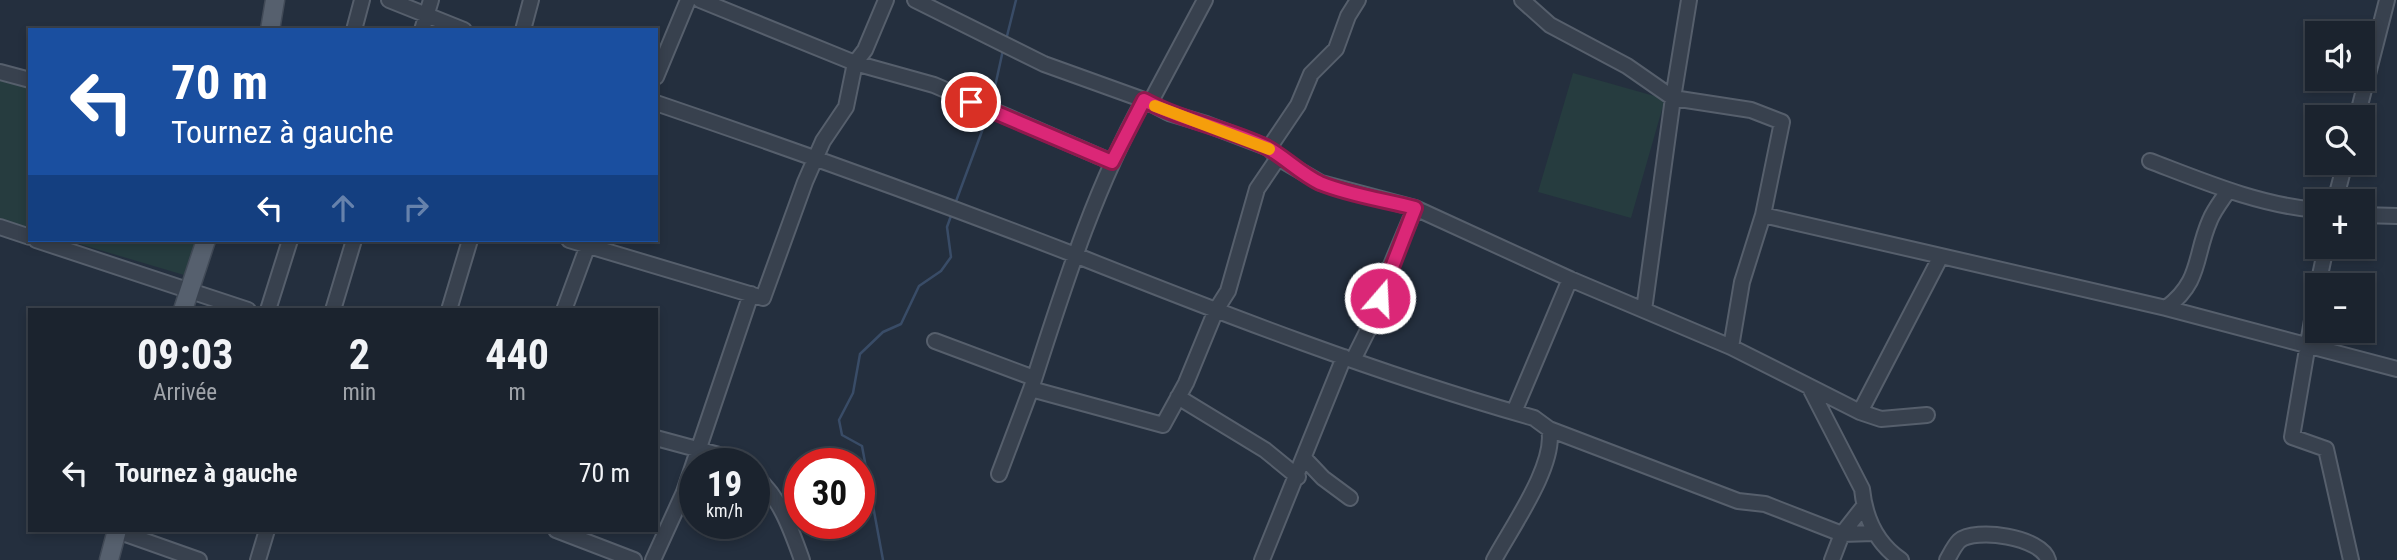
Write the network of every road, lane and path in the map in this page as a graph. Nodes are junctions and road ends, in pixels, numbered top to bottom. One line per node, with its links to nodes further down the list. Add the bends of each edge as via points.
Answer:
1 (275, 0): 17 (main road)
2 (282, 0): 17 (main road)
3 (362, 0): 18 (street)
4 (389, 0): 16 (street)
5 (431, 0): 16 (street)
6 (531, 0): 20 (street)
7 (688, 0): 23 (street)
8 (700, 0): 21 (street)
9 (886, 0): 21 (street)
10 (915, 0): 26 (street, via 1044,64)
11 (1205, 0): 26 (street)
12 (1359, 0): 29 (street, via 1336,49 1311,74)
13 (1522, 0): 25 (street, via 1550,25 1627,66)
14 (1689, 0): 25 (street)
15 (2387, 0): 28 (street)
16 (424, 23): 19 (street)
17 (270, 26)
18 (355, 28)
19 (453, 28)
20 (524, 28)
21 (855, 63): 30 (street, via 846,107); 32 (street, via 934,85)
22 (0, 72): 24 (street)
23 (658, 72)
24 (28, 79)
25 (1673, 97): 36 (street, via 1751,110 1782,122); 59 (street)
26 (1147, 102): 29 (street); 32 (street)
27 (658, 104): 30 (street)
28 (2360, 105)
29 (1274, 153): 34 (street, via 1321,183); 58 (street, via 1257,188 1228,291)
30 (816, 158): 47 (street); 50 (street, via 763,298)
31 (2150, 161): 33 (street)
32 (1112, 162): 47 (street)
33 (2228, 191): 35 (street); 57 (street, via 2210,220 2196,272 2180,297)
34 (1415, 208): 49 (street); 64 (street, via 1385,277 1374,318)
35 (2305, 210)
36 (1763, 215): 48 (street); 63 (street, via 1742,282)
37 (2375, 215): 38 (street)
38 (2397, 216)
39 (0, 227): 40 (street)
40 (28, 236)
41 (41, 242): 51 (street)
42 (205, 242): 51 (main road)
43 (289, 242): 53 (street)
44 (353, 242): 54 (street)
45 (469, 242): 55 (street)
46 (592, 244): 50 (street); 56 (street)
47 (1076, 256): 58 (street); 66 (street)
48 (1941, 256): 57 (street); 70 (street)
49 (1570, 279): 59 (street); 69 (street)
50 (751, 294): 75 (street)
51 (186, 301): 52 (street)
52 (234, 308)
53 (269, 308)
54 (333, 308)
55 (450, 308)
56 (565, 308)
57 (2166, 308): 62 (street)
58 (1216, 310): 64 (street); 68 (street)
59 (1644, 310): 63 (street)
60 (935, 341): 66 (street)
61 (2309, 343): 62 (street)
62 (2309, 346): 65 (street); 101 (street, via 2291,437 2326,449)
63 (1731, 347): 67 (street)
64 (1349, 359): 69 (street); 76 (street)
65 (2397, 369)
66 (1033, 383): 68 (street, via 1163,425); 77 (street)
67 (1811, 390): 70 (street); 82 (street, via 1862,489)
68 (1178, 397): 78 (street, via 1265,450)
69 (1514, 412): 72 (street)
70 (1860, 412): 71 (street, via 1881,418)
71 (1927, 415)
72 (1549, 429): 88 (street, via 1738,501 1765,504); 96 (street, via 1552,442 1544,468)
73 (658, 440): 74 (street)
74 (686, 448)
75 (700, 448)
76 (1305, 460): 78 (street); 80 (street)
77 (999, 474)
78 (1298, 477): 89 (street)
79 (770, 493): 95 (street)
80 (1350, 498)
81 (679, 499): 94 (street)
82 (1864, 506): 87 (street); 88 (street)
83 (117, 532): 90 (main road)
84 (120, 532): 91 (street)
85 (266, 532): 92 (street)
86 (561, 532): 93 (street)
87 (1874, 533): 88 (street); 98 (street)
88 (1842, 534): 97 (street)
89 (1265, 559)
90 (109, 560)
91 (199, 560)
92 (258, 560)
93 (634, 560)
94 (653, 560)
95 (802, 560)
96 (1494, 560)
97 (1832, 560)
98 (1901, 560)
99 (1947, 560): 100 (street, via 1959,541 1972,536 2028,540 2044,550)
100 (2048, 560)
101 (2351, 560)

